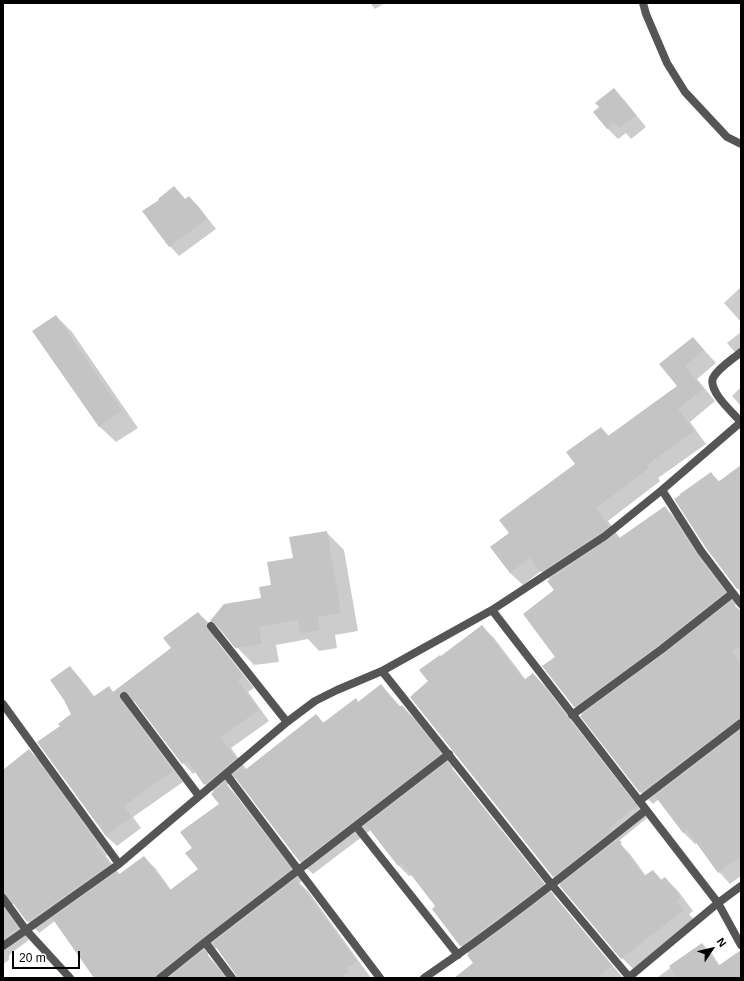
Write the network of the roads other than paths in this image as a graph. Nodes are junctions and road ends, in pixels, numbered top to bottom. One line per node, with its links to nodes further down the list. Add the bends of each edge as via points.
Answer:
1 (643, 3): 2 (street, via 667,63 685,92 727,137)
2 (741, 144)
3 (741, 352): 4 (street, via 713,378 712,386)
4 (741, 422): 5 (street)
5 (662, 490): 6 (street, via 701,551); 8 (street, via 605,536)
6 (732, 593): 7 (street); 13 (street)
7 (741, 604)
8 (492, 610): 10 (street); 13 (street)
9 (211, 626): 14 (street)
10 (382, 671): 14 (street, via 321,698); 16 (street)
11 (124, 696): 18 (street)
12 (3, 704): 22 (street)
13 (572, 715): 19 (street)
14 (287, 722): 17 (street)
15 (741, 723): 19 (street)
16 (449, 754): 21 (street); 24 (street)
17 (226, 774): 18 (street); 23 (street)
18 (199, 796): 22 (street)
19 (639, 802): 20 (street)
20 (646, 810): 24 (street); 27 (street)
21 (356, 826): 23 (street); 32 (street)
22 (119, 864): 28 (street)
23 (298, 870): 29 (street); 36 (street)
24 (552, 885): 32 (street); 38 (street)
25 (741, 886): 27 (street)
26 (3, 898): 28 (street)
27 (718, 904): 30 (street); 38 (street)
28 (26, 930): 31 (street); 33 (street)
29 (205, 942): 34 (street); 35 (street)
30 (741, 945)
31 (3, 946)
32 (458, 955): 37 (street)
33 (70, 978)
34 (160, 978)
35 (232, 978)
36 (380, 978)
37 (424, 978)
38 (628, 978)

